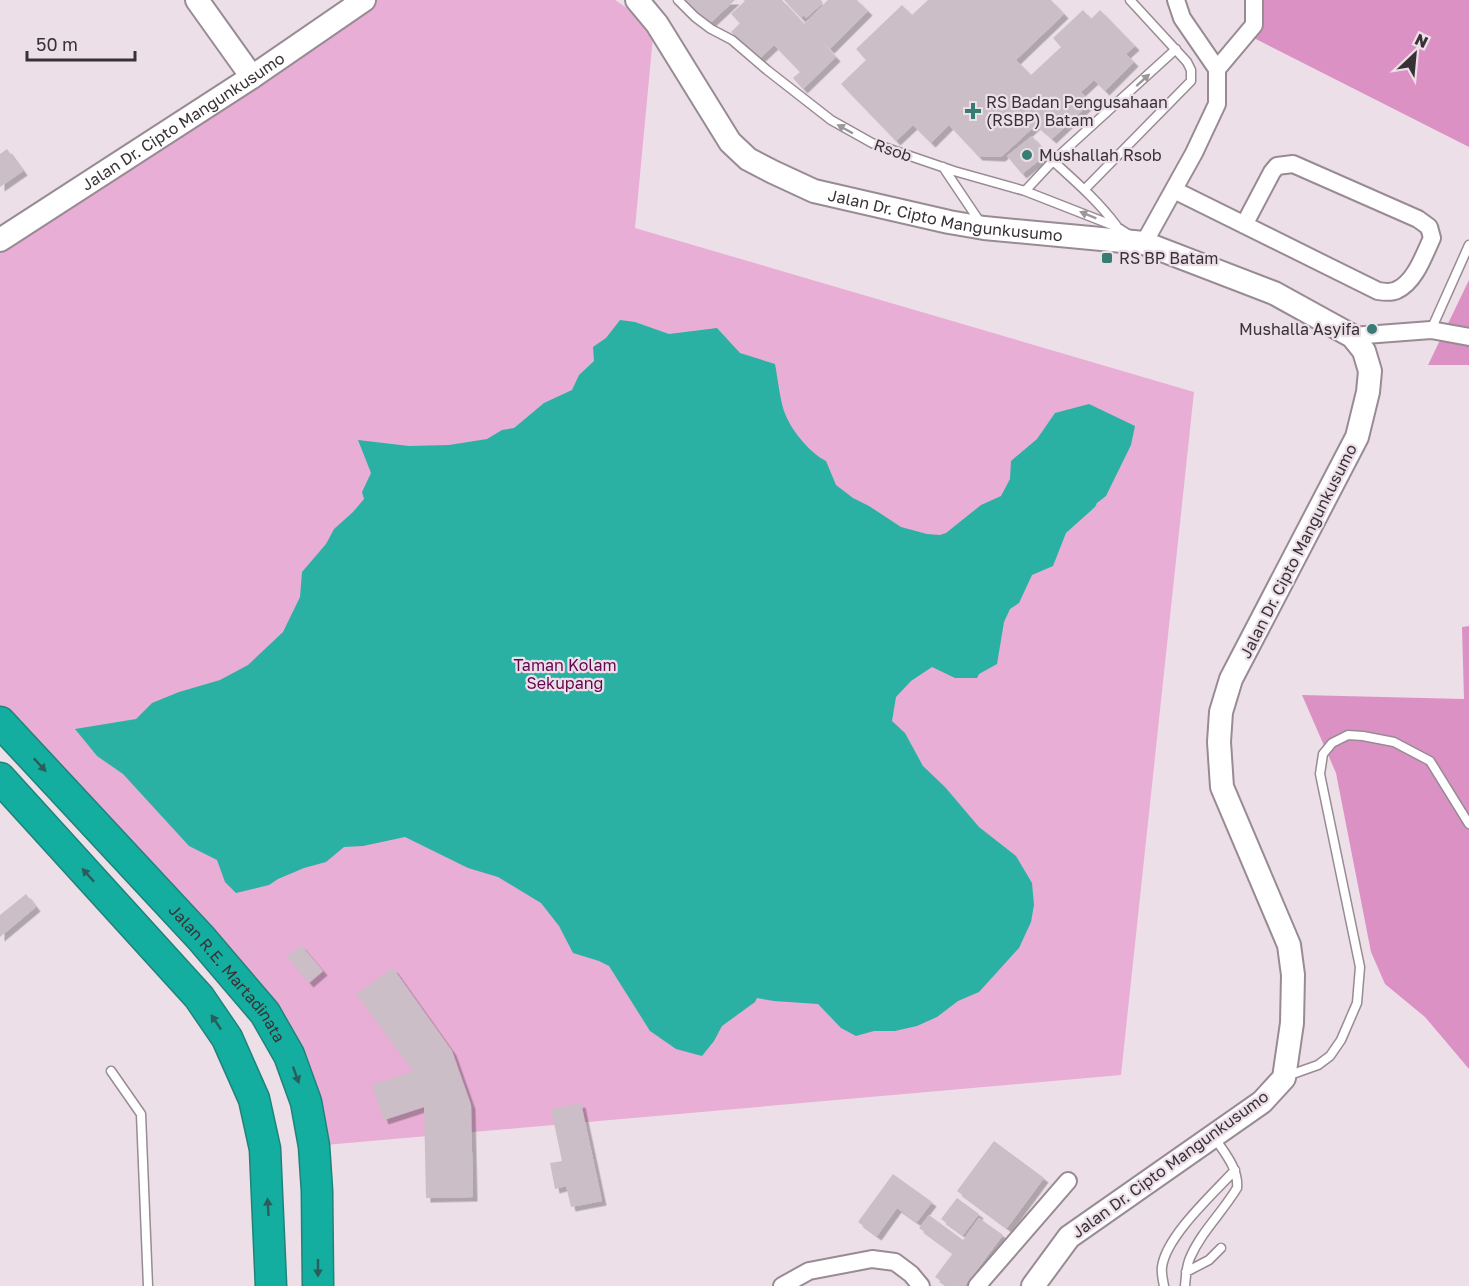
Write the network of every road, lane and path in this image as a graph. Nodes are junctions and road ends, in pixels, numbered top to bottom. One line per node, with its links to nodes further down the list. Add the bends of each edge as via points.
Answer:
1 (197, 0): 10 (street)
2 (364, 0): 10 (street, Jalan Dr. Cipto Mangunkusumo)
3 (637, 0): 18 (street, Jalan Dr. Cipto Mangunkusumo, via 657,24 730,142 748,159 814,191)
4 (678, 0): 12 (lane, Rsob, one-way to 4, via 872,143 831,120)
5 (1130, 0): 8 (lane)
6 (1176, 0): 9 (street, via 1182,18)
7 (1254, 0): 9 (street, via 1254,25)
8 (1176, 49): 11 (lane, one-way to 8); 13 (lane, via 1191,70 1191,81)
9 (1217, 69): 14 (street, via 1217,104)
10 (252, 77): 19 (street, Jalan Dr. Cipto Mangunkusumo)
11 (1053, 161): 13 (lane); 15 (lane)
12 (943, 167): 15 (lane, Rsob); 18 (lane)
13 (1085, 189): 17 (lane)
14 (1174, 190): 16 (street); 20 (street)
15 (1024, 191): 17 (lane, Rsob, one-way to 15)
16 (1244, 225): 16 (street, via 1388,293 1413,276 1432,238 1429,227 1418,219 1293,164 1277,166 1272,172)
17 (1117, 227): 20 (lane, Rsob)
18 (984, 228): 20 (street, Jalan Dr. Cipto Mangunkusumo)
19 (0, 240)
20 (1142, 243): 23 (street, Jalan Dr. Cipto Mangunkusumo, via 1274,293)
21 (1469, 245): 22 (lane)
22 (1431, 330): 23 (street); 24 (street)
23 (1352, 336): 29 (street, Jalan Dr. Cipto Mangunkusumo, via 1364,351 1370,370 1357,437 1231,679 1221,712 1222,787 1289,945 1292,1023)
24 (1469, 337)
25 (0, 722): 37 (highway, Jalan R.E. Martadinata, one-way to 37, via 201,938 265,1013 289,1055 306,1102 314,1146)
26 (0, 778): 36 (highway, Jalan R.E. Martadinata, one-way to 26, via 265,1149 254,1099 227,1038 200,997)
27 (1469, 824): 29 (lane, via 1430,761 1394,742 1348,735 1332,743 1323,754 1320,774 1360,967 1357,1003 1330,1056)
28 (111, 1071): 35 (lane, via 141,1114)
29 (1284, 1078): 30 (street, Jalan Dr. Cipto Mangunkusumo, via 1262,1102)
30 (1214, 1136): 31 (lane); 41 (street, Jalan Dr. Cipto Mangunkusumo, via 1069,1237)
31 (1235, 1170): 34 (lane, via 1237,1188 1205,1231 1188,1260); 42 (lane, via 1188,1220 1168,1250 1162,1267)
32 (1068, 1180): 40 (street)
33 (1221, 1248): 34 (lane, via 1209,1260)
34 (1186, 1272): 43 (lane)
35 (148, 1286)
36 (271, 1286)
37 (318, 1286)
38 (782, 1286): 39 (street, via 809,1271 872,1259 895,1262)
39 (921, 1286)
40 (977, 1286)
41 (1033, 1286)
42 (1164, 1286)
43 (1185, 1286)

